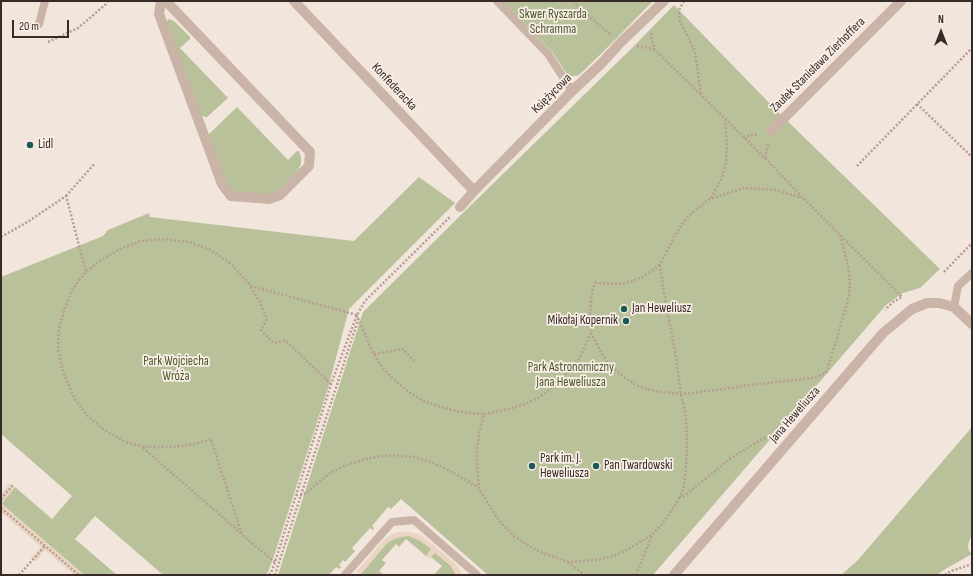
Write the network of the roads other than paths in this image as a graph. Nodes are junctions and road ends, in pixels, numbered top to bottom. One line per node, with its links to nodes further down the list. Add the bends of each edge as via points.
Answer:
1 (45, 1): 8 (lane)
2 (161, 1): 3 (street, via 159,14 222,184 231,196 269,199 280,195 309,166 310,152)
3 (166, 1)
4 (294, 1): 11 (street, Konfederacka)
5 (497, 1): 9 (lane, via 548,54)
6 (664, 1): 9 (street, Księżycowa)
7 (901, 1): 10 (street, Zaułek Stanisława Zierhoffera)
8 (39, 24)
9 (572, 91): 11 (street, Księżycowa)
10 (771, 131)
11 (474, 191): 12 (street, Księżycowa)
12 (460, 208)
13 (972, 273): 14 (lane, via 958,286)
14 (954, 307): 15 (street); 18 (street, Jana Heweliusza, via 926,303 912,309 883,333)
15 (972, 324)
16 (345, 575): 17 (lane, via 392,522 414,520)
17 (477, 575)
18 (674, 575)

